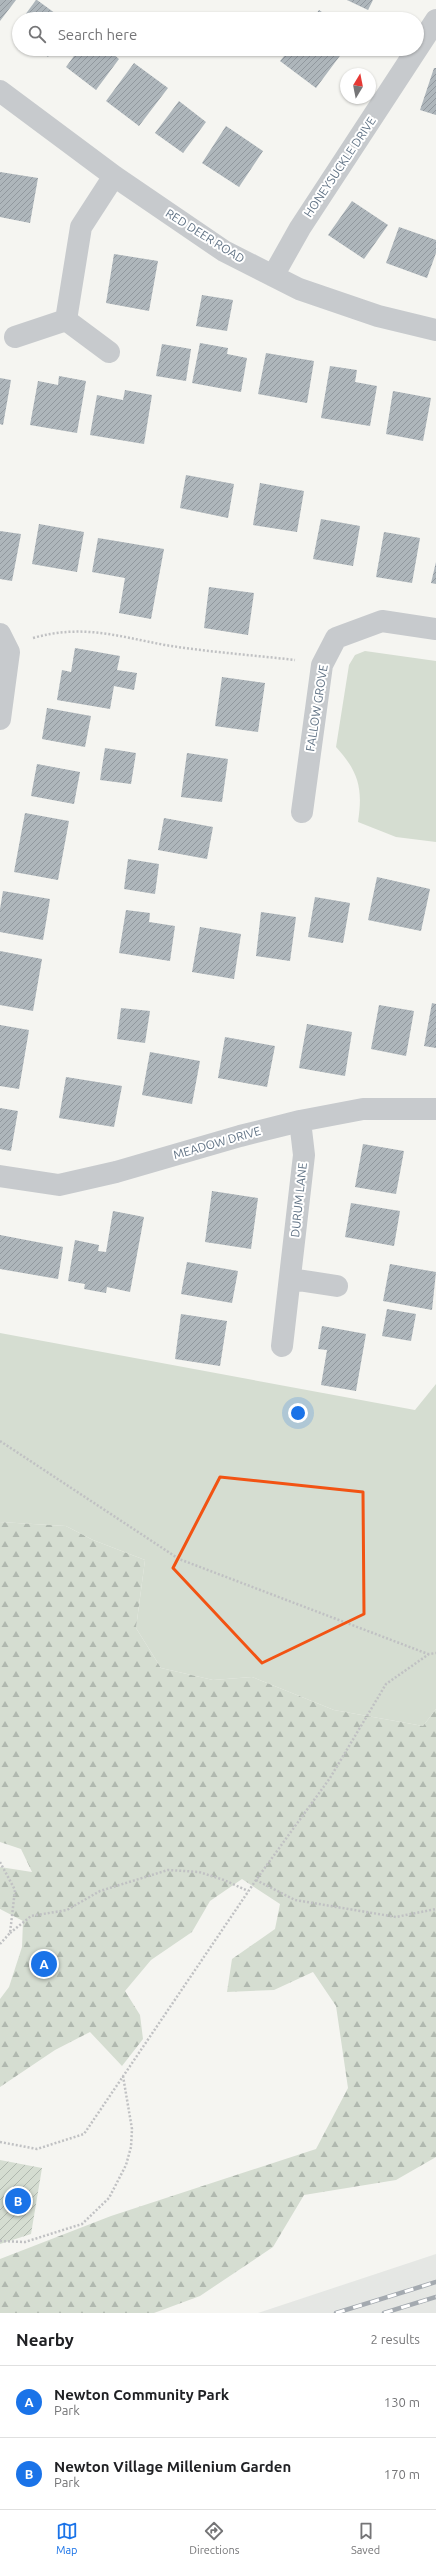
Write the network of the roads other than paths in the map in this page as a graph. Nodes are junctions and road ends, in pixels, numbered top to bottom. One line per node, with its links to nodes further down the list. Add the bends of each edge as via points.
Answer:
1 (436, 20): 2 (street, HONEYSUCKLE DRIVE)
2 (424, 38)
3 (412, 56): 6 (street, HONEYSUCKLE DRIVE, via 300,228)
4 (0, 91): 5 (street, RED DEER ROAD)
5 (114, 176): 6 (street, RED DEER ROAD, via 224,251); 7 (street, via 81,227)
6 (273, 276): 8 (street, RED DEER ROAD, via 299,289 371,314)
7 (66, 320): 9 (street); 10 (street)
8 (436, 330)
9 (15, 337)
10 (109, 352)
11 (436, 629): 14 (street, FALLOW GROVE, via 382,621 336,638 322,665)
12 (3, 640): 13 (street, via 9,652)
13 (0, 719)
14 (302, 812)
15 (436, 1109): 16 (street, MEADOW DRIVE, via 363,1109)
16 (300, 1121): 17 (street, MEADOW DRIVE, via 116,1172 59,1185); 18 (street, DURUM LANE, via 304,1156)
17 (0, 1176)
18 (291, 1279): 19 (street); 20 (street, DURUM LANE)
19 (337, 1286)
20 (282, 1346)

